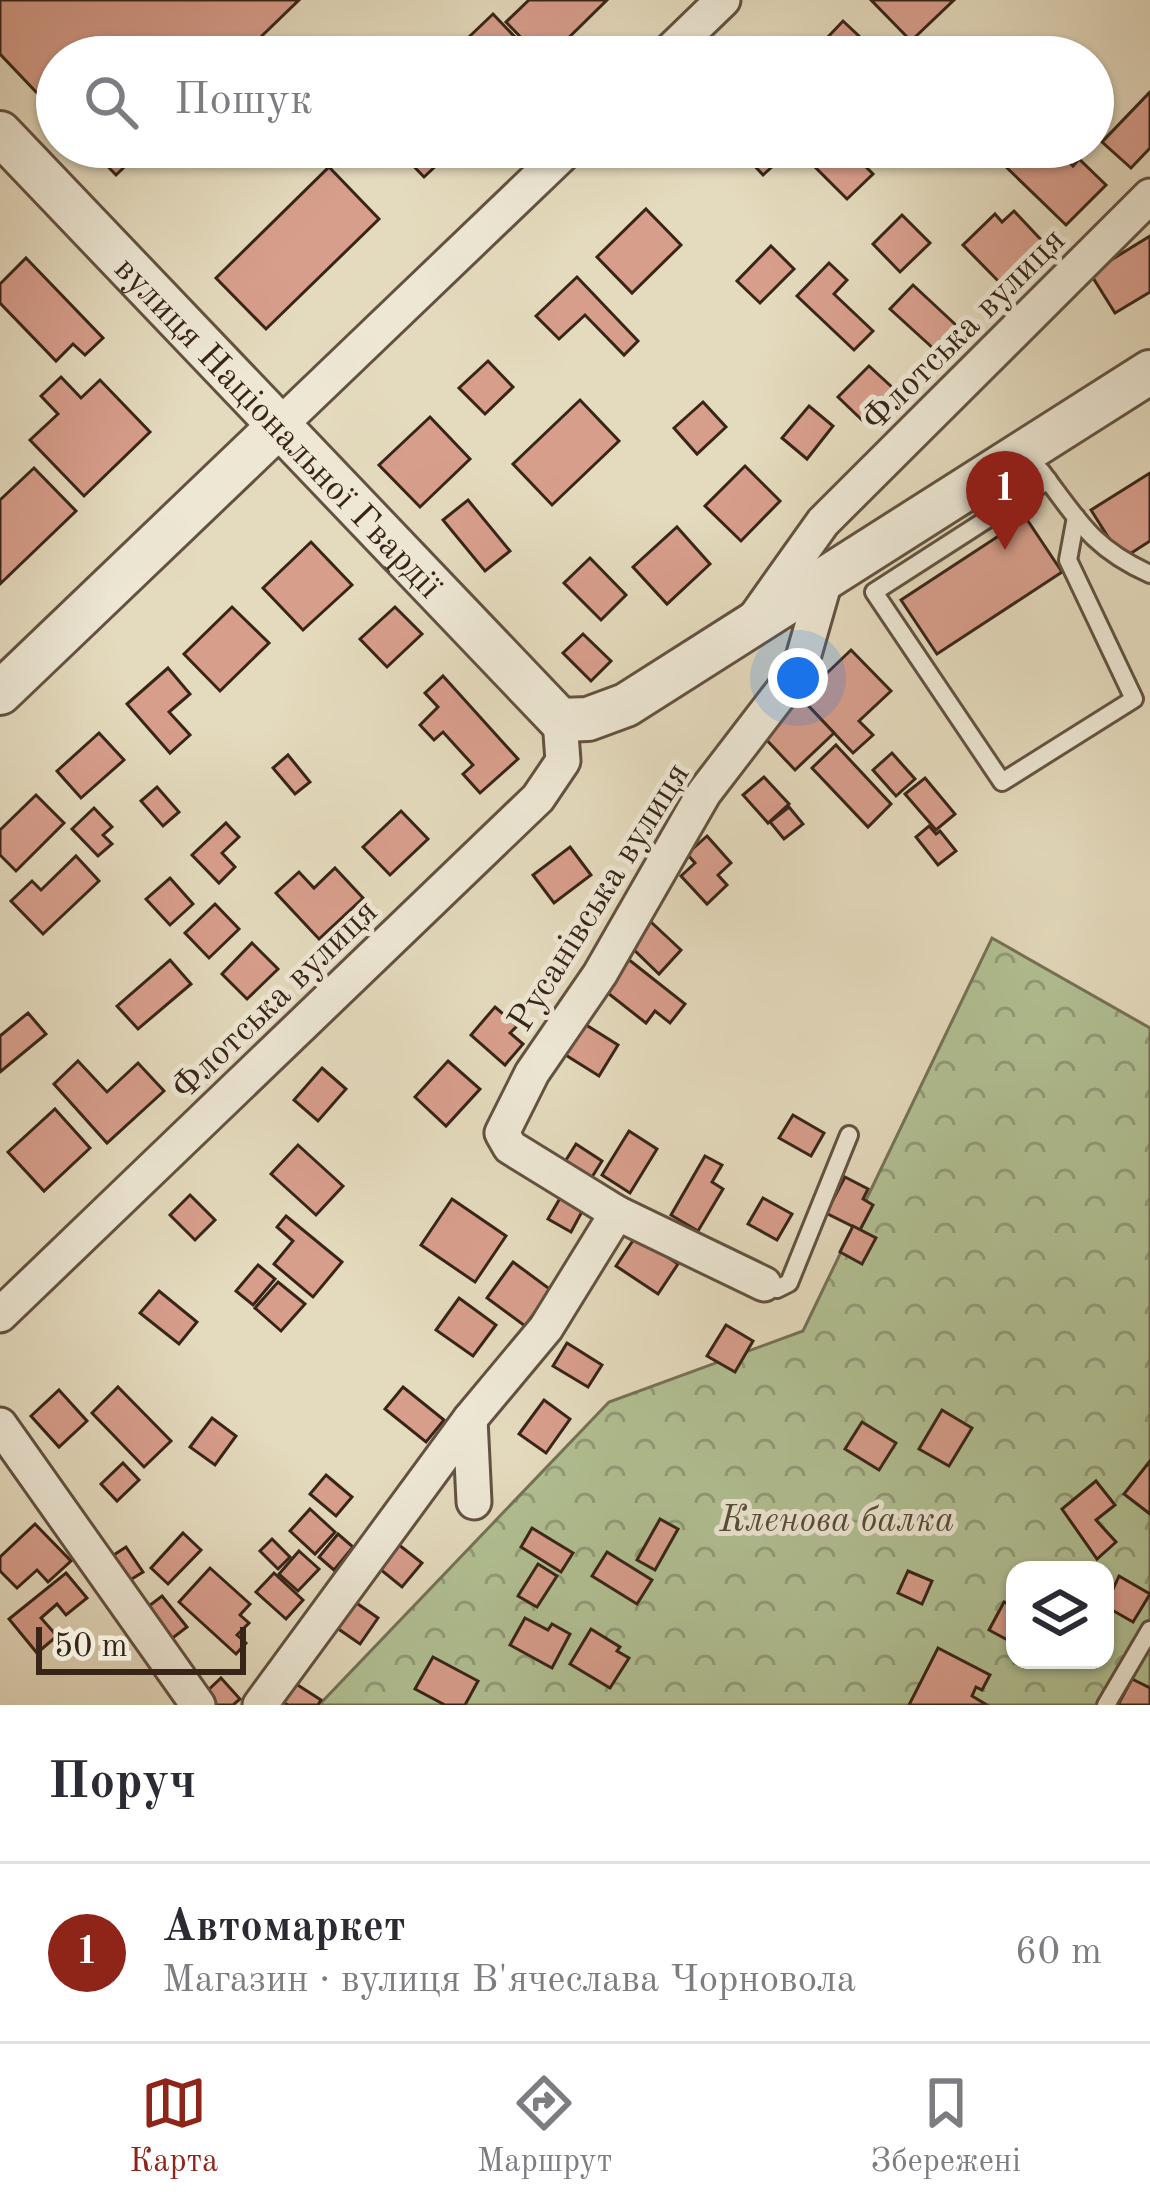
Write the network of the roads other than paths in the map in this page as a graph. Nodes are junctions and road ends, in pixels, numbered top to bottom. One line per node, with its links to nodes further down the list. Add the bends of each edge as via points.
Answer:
1 (723, 0): 2 (street)
2 (686, 36)
3 (0, 134): 7 (street, вулиця Національної Гвардії)
4 (548, 168): 7 (street)
5 (1150, 196): 12 (street, Флотська вулиця, via 823,522)
6 (1150, 372): 8 (street)
7 (280, 424): 13 (street); 14 (street, вулиця Національної Гвардії)
8 (1037, 465): 9 (lane); 9 (lane, via 874,592 1002,782 1134,699 1068,560); 11 (street)
9 (1076, 517): 10 (lane, via 1116,559)
10 (1150, 574)
11 (825, 581): 12 (street); 16 (street, Русанівська вулиця, via 800,668 704,793 502,1133 509,1147)
12 (745, 632): 14 (street, via 626,705)
13 (0, 693)
14 (560, 720): 18 (street, Флотська вулиця, via 563,761 538,798)
15 (849, 1135): 17 (lane, via 790,1283)
16 (616, 1213): 17 (street, Русанівська вулиця); 19 (street, via 546,1328)
17 (764, 1285)
18 (0, 1315)
19 (470, 1419): 21 (street); 24 (street)
20 (0, 1425): 23 (street)
21 (474, 1502)
22 (1150, 1630): 25 (lane)
23 (198, 1705)
24 (260, 1705)
25 (1106, 1705)

